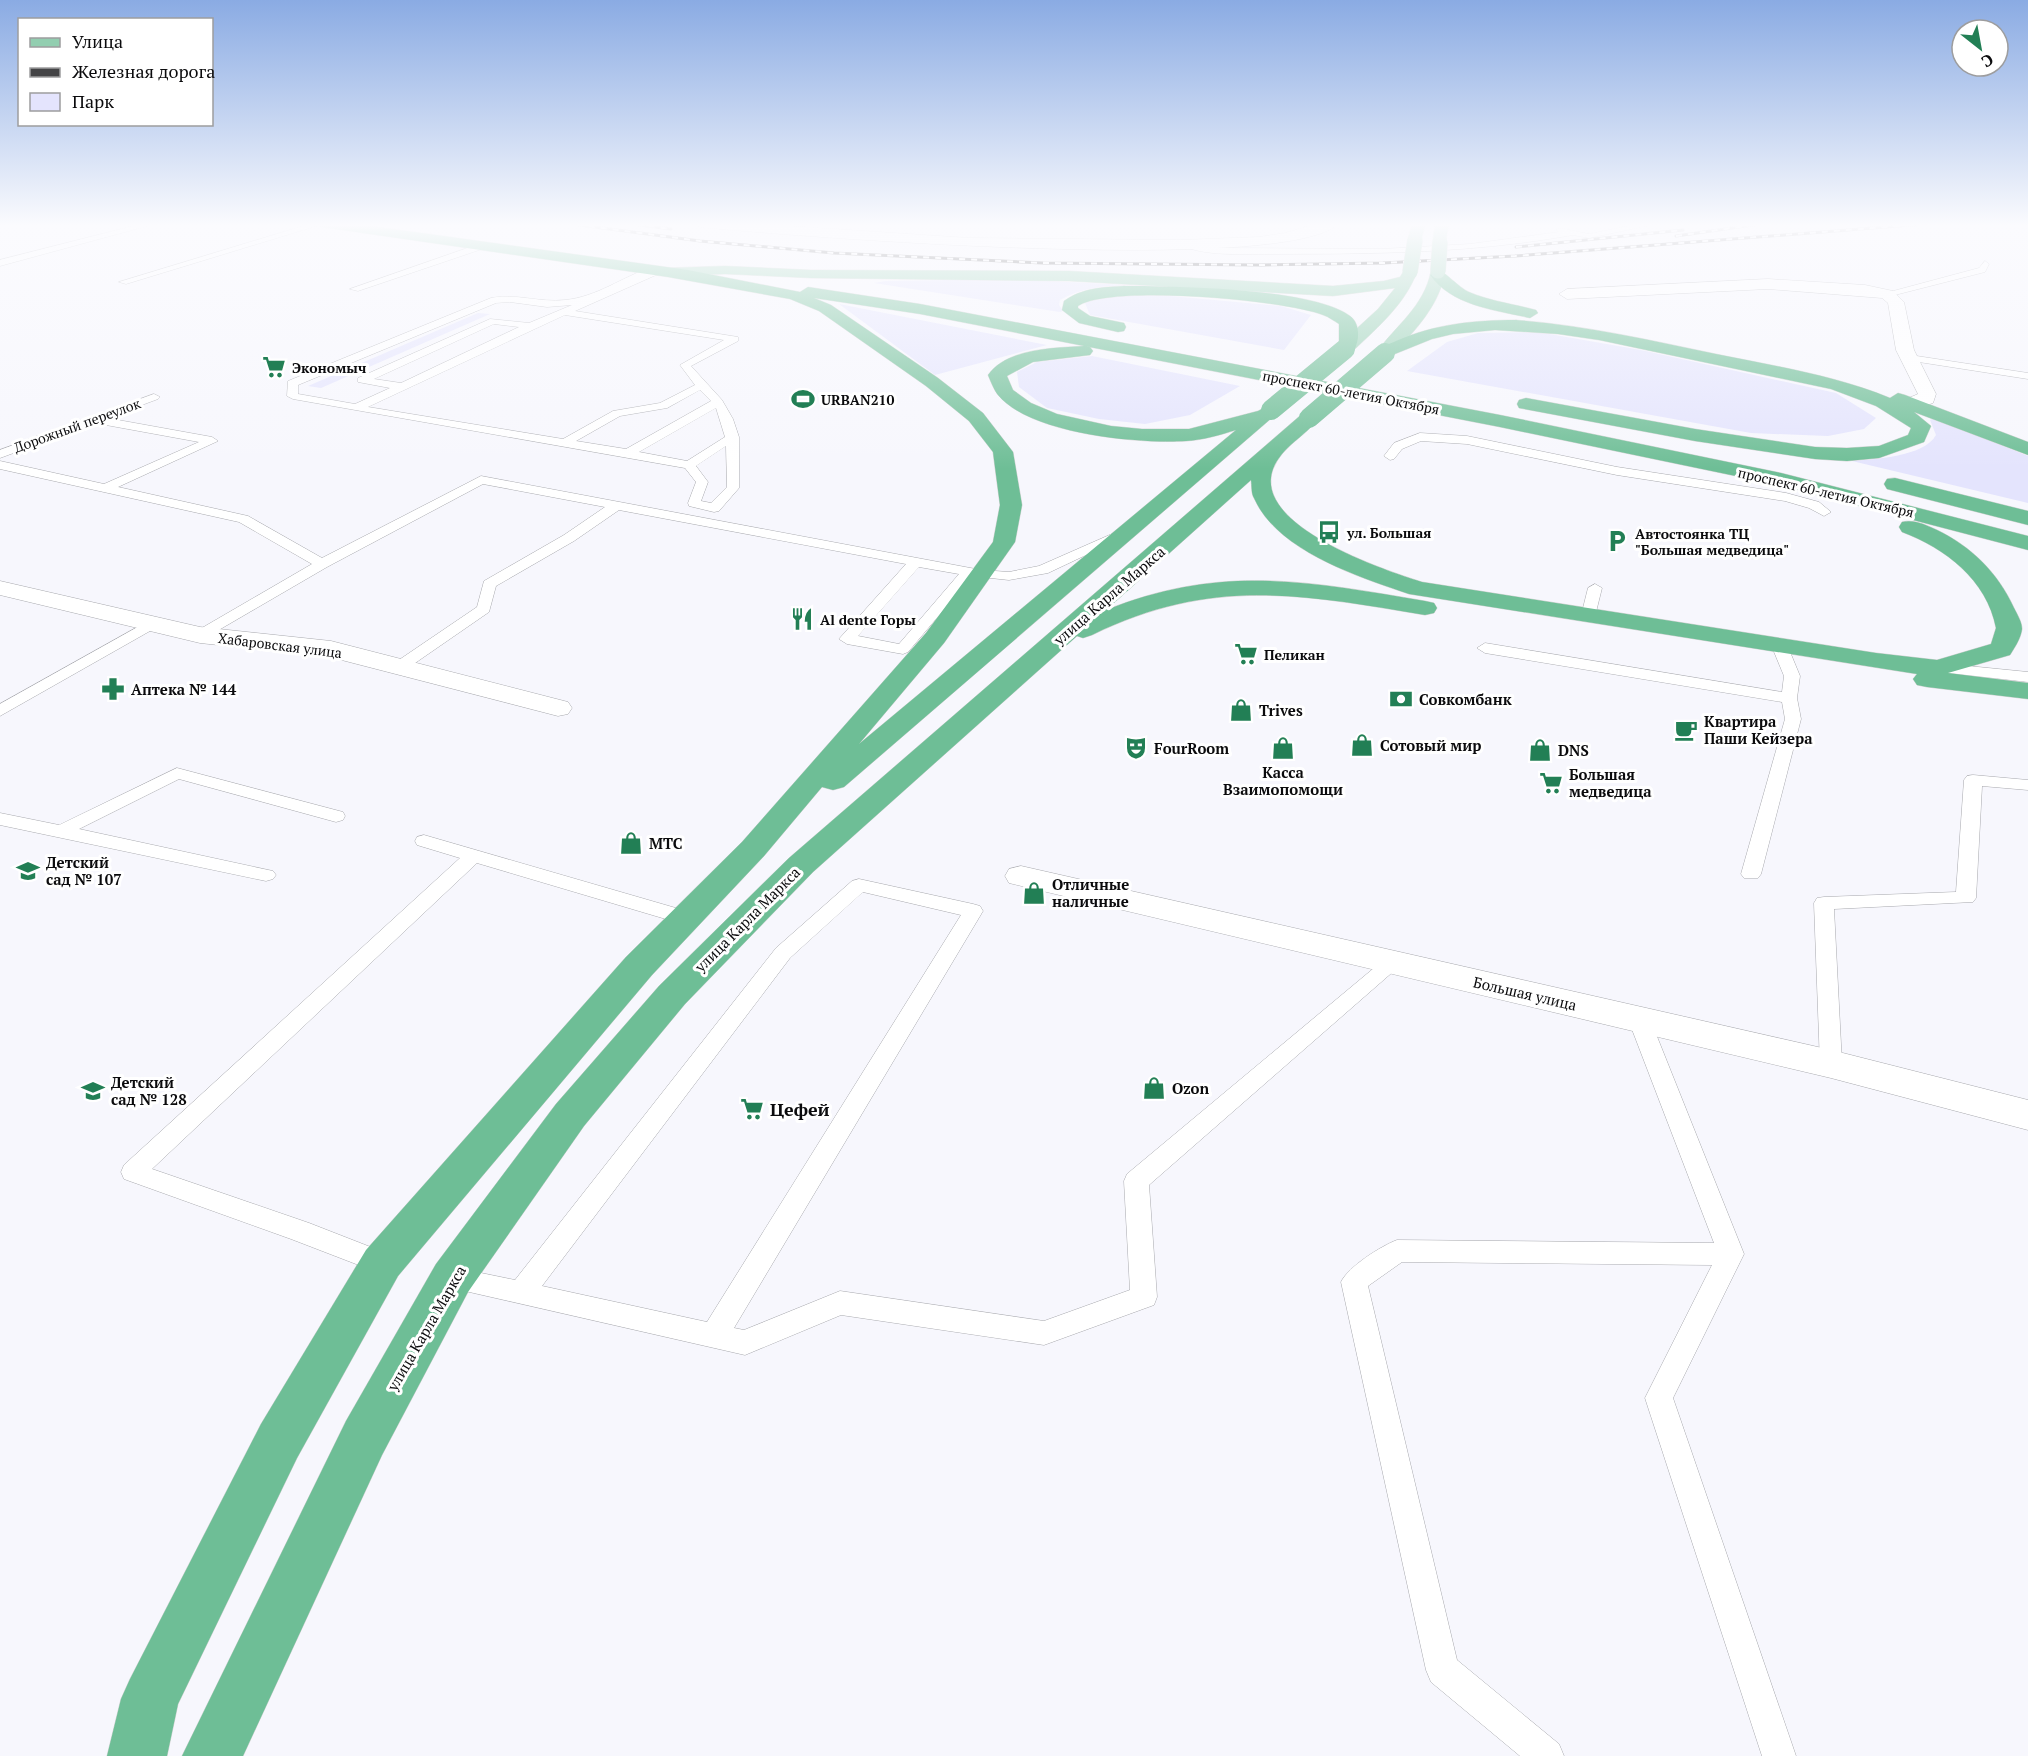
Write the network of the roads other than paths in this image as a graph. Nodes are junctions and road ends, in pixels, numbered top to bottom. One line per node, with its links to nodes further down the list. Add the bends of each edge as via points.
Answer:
1 (482, 305): 26 (lane, via 292,383 293,396)
2 (581, 305): 12 (lane)
3 (818, 305): 51 (highway, via 932,382 976,417 1003,452 1011,505 1004,542)
4 (892, 305): 16 (highway, проспект 60-летия Октября)
5 (970, 305): 6 (highway, проспект 60-летия Октября, via 1133,331 1085,320 1070,310)
6 (1070, 305)
7 (1304, 305): 14 (highway, проспект 60-летия Октября, via 1346,321 1350,330)
8 (1389, 305): 14 (main road, via 1378,320)
9 (1424, 305): 15 (main road, улица Карла Маркса)
10 (1496, 305): 25 (highway, via 1788,368)
11 (1897, 305): 17 (street)
12 (564, 312): 13 (lane); 22 (lane, via 734,339 685,365)
13 (530, 326): 21 (lane); 21 (lane, via 493,321 362,380)
14 (1348, 346): 27 (highway, bridge)
15 (1385, 353): 34 (highway, улица Карла Маркса, bridge); 46 (highway, проспект 60-летия Октября, via 1456,328 1523,326 1562,329 1839,387 1904,412 1921,426 1917,438 1878,452 1806,452 1693,436 1511,401 1867,476)
16 (1170, 356): 27 (highway, via 1060,352 1006,366 997,375 1004,391 1029,409 1081,427 1120,434 1188,435 1230,427); 31 (highway, проспект 60-летия Октября)
17 (1910, 358): 20 (lane); 25 (street, via 1928,394 1926,399)
18 (1299, 362): 19 (highway, проспект 60-летия Октября)
19 (1379, 376)
20 (2028, 376)
21 (401, 386): 26 (lane)
22 (700, 386): 24 (lane); 30 (lane, via 663,406 617,413)
23 (154, 397): 28 (lane, Дорожный переулок)
24 (718, 402): 29 (lane); 35 (lane)
25 (1911, 404): 33 (highway)
26 (356, 408): 30 (lane)
27 (1271, 410): 47 (highway)
28 (93, 419): 37 (lane, Дорожный переулок); 43 (lane, via 212,441)
29 (733, 437): 40 (lane); 40 (lane, via 733,488 714,508 694,502 702,482)
30 (566, 442): 35 (lane)
31 (1609, 444): 41 (lane); 42 (highway, проспект 60-летия Октября)
32 (1514, 448): 36 (lane, via 1497,452 1450,443); 38 (lane, via 1420,437 1398,446); 41 (lane)
33 (2028, 449)
34 (1272, 451): 54 (highway, via 1261,475 1266,501 1284,524 1331,555 1418,589); 59 (highway, улица Карла Маркса)
35 (628, 453): 40 (lane)
36 (1424, 453)
37 (0, 454)
38 (1390, 456)
39 (0, 465): 43 (lane)
40 (689, 465)
41 (1593, 467): 45 (lane, via 1786,497)
42 (1781, 479): 48 (highway, проспект 60-летия Октября); 61 (highway, via 1938,538 1973,564 1994,591 2006,618 2006,639 2001,649)
43 (106, 488): 50 (lane, via 243,519)
44 (616, 506): 49 (lane); 50 (lane, via 481,480); 60 (lane, via 489,584 484,609)
45 (1824, 512)
46 (2028, 518)
47 (1126, 533): 51 (lane, via 1043,570 1009,576); 72 (highway)
48 (2026, 542)
49 (916, 562): 51 (lane); 51 (lane, via 847,639 903,649)
50 (322, 564): 56 (lane)
51 (974, 573): 72 (highway, via 935,638)
52 (0, 588): 55 (street, Хабаровская улица)
53 (1595, 588): 54 (lane)
54 (1588, 616): 58 (highway)
55 (152, 624): 56 (street, Хабаровская улица); 66 (lane)
56 (200, 635): 60 (street, Хабаровская улица, via 331,649)
57 (1485, 648): 64 (lane)
58 (1784, 654): 59 (highway, via 1277,587 1207,590 1153,603 1095,623); 61 (highway); 63 (highway); 64 (lane, via 1792,676)
59 (1037, 657): 84 (highway, улица Карла Маркса, via 801,865 672,995 570,1115)
60 (399, 667): 65 (street, Хабаровская улица)
61 (1938, 668): 62 (lane)
62 (2028, 677)
63 (2028, 691)
64 (1789, 698): 74 (lane, via 1793,719)
65 (558, 708)
66 (0, 711)
67 (2028, 785): 80 (lane, via 1973,780 1966,898 1824,903)
68 (336, 816): 70 (lane, via 177,773)
69 (2, 821): 70 (lane)
70 (61, 831): 75 (lane)
71 (424, 841): 73 (lane)
72 (753, 849): 77 (highway)
73 (472, 856): 77 (lane); 83 (lane, via 134,1172)
74 (1751, 874)
75 (266, 875)
76 (1021, 876): 78 (street, Большая улица)
77 (686, 918): 83 (highway, via 639,966)
78 (1393, 963): 79 (street, Большая улица); 86 (lane, via 1136,1181 1144,1298 1044,1333 840,1303 745,1343)
79 (1639, 1019): 80 (street, Большая улица); 82 (lane)
80 (1831, 1064): 81 (street, Большая улица)
81 (2028, 1115)
82 (1731, 1254): 89 (lane, via 1397,1251 1354,1282 1443,1670); 90 (lane, via 1659,1398)
83 (382, 1263): 87 (highway, via 279,1441 150,1700)
84 (452, 1278): 85 (lane); 88 (highway, улица Карла Маркса, via 364,1438)
85 (521, 1293): 86 (lane); 86 (lane, via 783,953 859,885 973,911)
86 (714, 1336)
87 (137, 1756)
88 (212, 1756)
89 (1547, 1756)
90 (1779, 1756)

